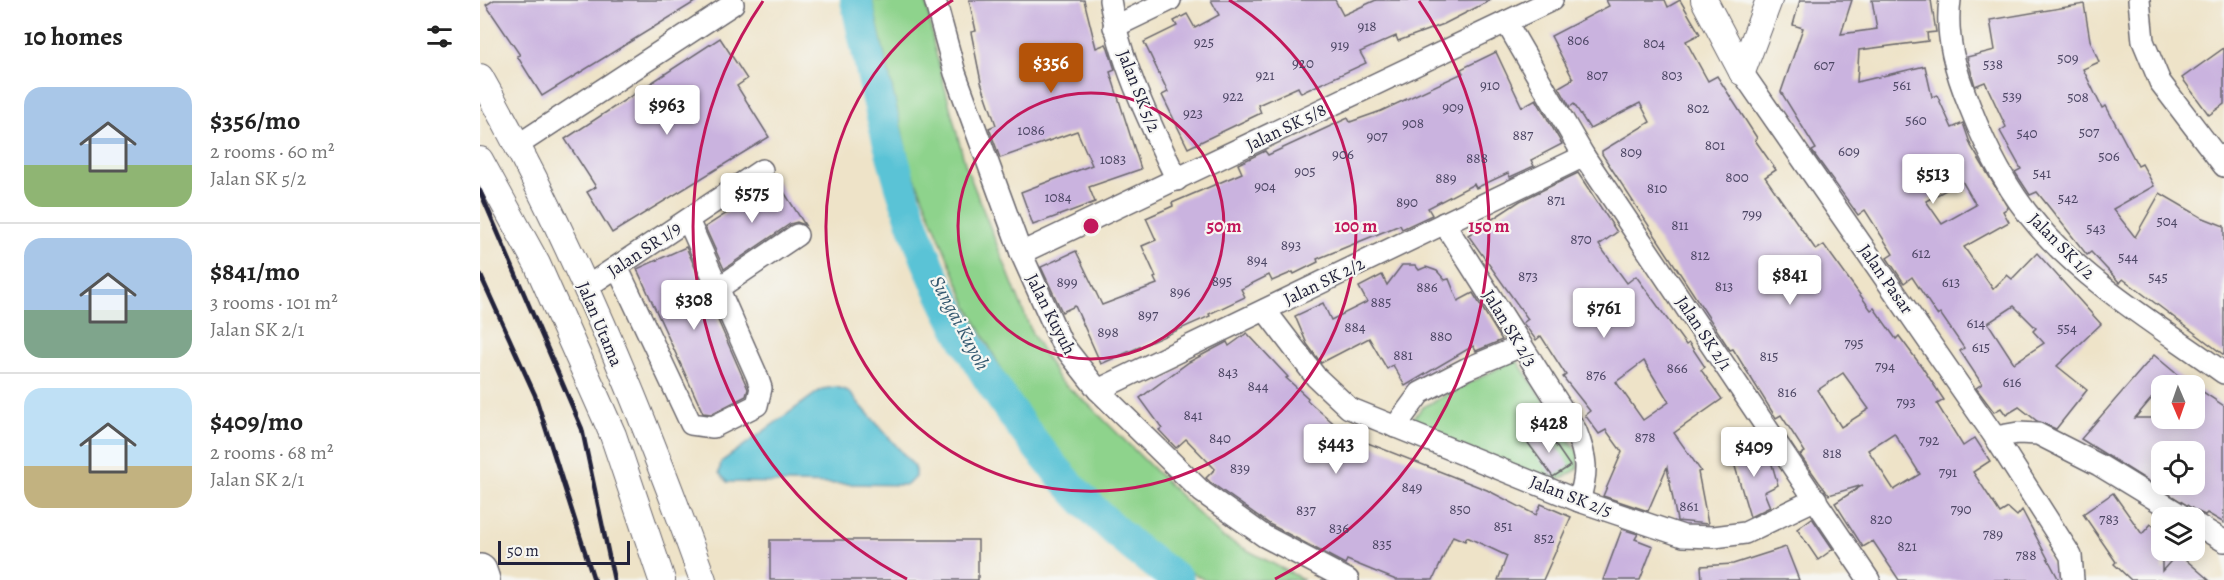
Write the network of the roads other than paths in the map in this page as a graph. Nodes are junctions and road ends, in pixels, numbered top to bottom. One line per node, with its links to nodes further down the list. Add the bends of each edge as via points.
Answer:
1 (935, 0): 23 (street, Jalan Kuyuh, via 955,73)
2 (1110, 0): 11 (street, Jalan SK 5/2)
3 (1170, 0): 11 (street)
4 (1552, 0): 10 (street, Jalan SK 5/8)
5 (1704, 0): 12 (street, Jalan Pasar)
6 (1769, 0): 12 (street)
7 (1950, 0): 29 (street, Jalan SK 1/2, via 1949,39 1962,88 1986,144 2037,225 2080,268)
8 (2139, 0): 17 (street, via 2143,41 2160,81)
9 (733, 4): 14 (street)
10 (1506, 22): 15 (street, Jalan SK 2/1); 19 (street, Jalan SK 5/8)
11 (1114, 27): 19 (street, Jalan SK 5/2, via 1148,119)
12 (1742, 72): 32 (street, Jalan Pasar)
13 (480, 77): 14 (street, Jalan Utama)
14 (518, 145): 25 (street, Jalan Utama)
15 (1584, 156): 21 (street, Jalan SK 2/2); 33 (street, Jalan SK 2/1)
16 (480, 160): 41 (street, Jalan Utama, via 537,264 613,435)
17 (2224, 166)
18 (762, 170): 20 (street, Jalan SR 1/9)
19 (1177, 180): 23 (street, Jalan SK 5/8)
20 (688, 220): 24 (street, Jalan SR 1/9); 26 (street)
21 (1444, 223): 27 (street, Jalan SK 2/2); 28 (street, Jalan SK 2/3)
22 (797, 235): 26 (street)
23 (1021, 253): 30 (street, Jalan Kuyuh, via 1062,344)
24 (617, 267): 25 (street, Jalan SR 1/9); 26 (street, via 691,424 713,427 757,405 761,388)
25 (585, 288): 37 (street, Jalan Utama)
26 (717, 289)
27 (1264, 310): 30 (street, Jalan SK 2/2); 31 (street, Jalan SK 2/5, via 1317,377 1349,408)
28 (1521, 346): 31 (street, via 1420,393); 34 (street, Jalan SK 2/3, via 1576,431 1586,455 1586,477)
29 (2224, 373)
30 (1098, 390): 44 (street, Jalan Kuyuh, via 1202,492 1264,536)
31 (1395, 427): 34 (street, Jalan SK 2/5)
32 (1995, 437): 35 (street, via 2038,434); 46 (street, Jalan Pasar, via 2071,556)
33 (1816, 499): 34 (street, Jalan SK 2/5, via 1745,533 1714,537 1683,536); 45 (street, Jalan SK 2/1)
34 (1579, 501)
35 (2168, 507)
36 (2205, 530): 38 (street)
37 (686, 536): 42 (street, Jalan Utama); 43 (street)
38 (2224, 541)
39 (480, 571): 40 (highway)
40 (483, 580)
41 (662, 580)
42 (703, 580)
43 (715, 580)
44 (1348, 580)
45 (1869, 580)
46 (2073, 580)

